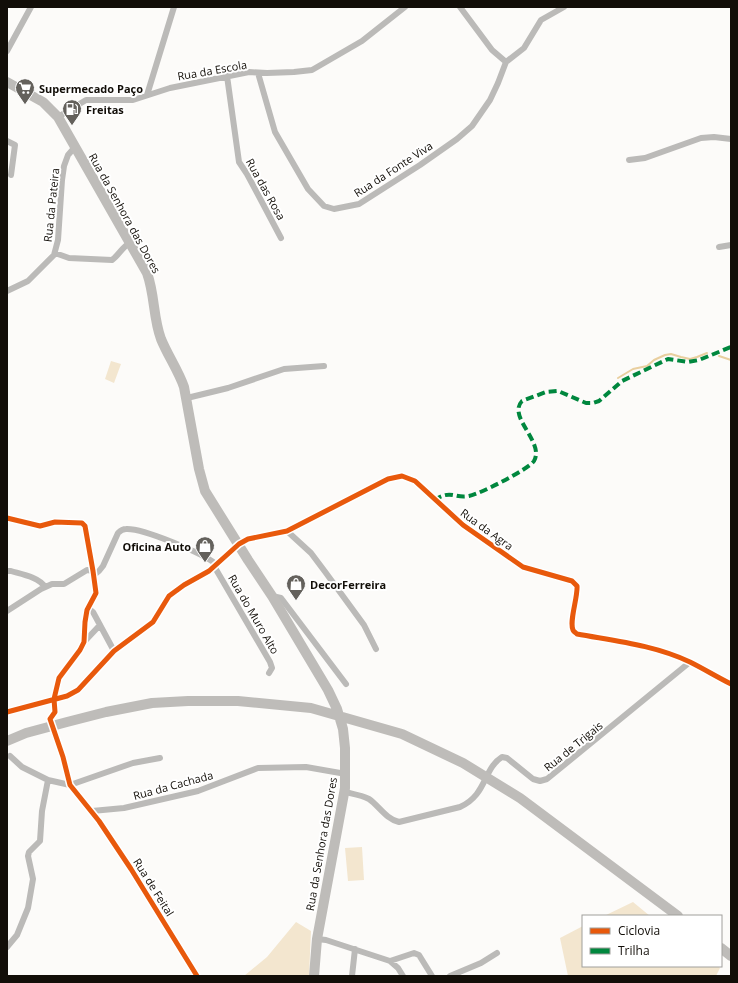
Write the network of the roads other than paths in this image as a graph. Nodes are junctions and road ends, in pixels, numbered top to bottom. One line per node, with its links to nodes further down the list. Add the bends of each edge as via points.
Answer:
1 (31, 7): 6 (street)
2 (174, 7): 11 (street)
3 (406, 7): 8 (street, Rua da Escola, via 362,41 312,70)
4 (460, 7): 7 (street, via 492,50)
5 (564, 7): 7 (street, via 541,20 524,48)
6 (7, 51)
7 (506, 62): 8 (street, Rua da Fonte Viva, via 490,100 472,126 457,139 370,198 359,204 334,209 324,206 308,189 278,138)
8 (258, 73): 9 (street, Rua da Escola)
9 (227, 76): 11 (street, Rua da Escola); 18 (street, Rua das Rosa, via 239,162 248,174)
10 (7, 82): 12 (main road, Rua da Senhora das Dores, via 43,102)
11 (147, 95): 12 (street, Rua da Escola, via 133,100 86,100)
12 (58, 117): 15 (main road, Rua da Senhora das Dores)
13 (731, 138): 16 (street, via 701,138 645,158)
14 (7, 141): 17 (street, via 14,145)
15 (75, 147): 19 (main road, Rua da Senhora das Dores); 22 (street, Rua da Pateira, via 68,155 64,166)
16 (629, 160)
17 (11, 175)
18 (281, 238)
19 (130, 243): 22 (street, via 112,260 69,258); 25 (main road, Rua da Senhora das Dores, via 152,285 161,340 181,378)
20 (731, 245): 21 (street)
21 (719, 246)
22 (55, 253): 23 (street, Rua da Pateira, via 28,281)
23 (7, 291)
24 (324, 366): 25 (street, via 284,369 228,388)
25 (187, 398): 28 (main road, Rua da Senhora das Dores, via 205,491)
26 (7, 518): 31 (street, via 40,526 54,522 82,523 85,526)
27 (287, 531): 28 (street, Rua da Agra, via 248,539); 38 (street, via 326,573 364,625); 40 (street, Rua da Agra, via 388,480 402,476 415,481 463,526 523,567 572,581 577,586 578,593 571,623 577,634 633,643)
28 (239, 544): 29 (street); 33 (main road, Rua da Senhora das Dores)
29 (215, 565): 31 (street, via 208,558 161,538 138,530 125,529 118,534 103,566); 39 (street, via 169,596 153,622); 41 (street, Rua do Muro Alto, via 270,662 272,668)
30 (7, 571): 32 (street, via 36,580)
31 (94, 573): 32 (street, via 87,570 64,584); 34 (street, via 96,593)
32 (45, 587): 35 (street)
33 (272, 596): 42 (street, via 281,598); 53 (main road, Rua da Senhora das Dores, via 337,709 343,729)
34 (88, 608): 36 (street); 37 (street, via 84,622)
35 (7, 611)
36 (100, 625): 37 (street); 39 (street)
37 (84, 642): 44 (street, via 59,678)
38 (376, 648)
39 (114, 651): 44 (street, via 78,690)
40 (690, 662): 43 (street); 56 (street, Rua de Trigais, via 547,779 533,779 507,758 502,757 492,767 483,786 472,800 460,807 399,822 393,820 370,800)
41 (269, 673)
42 (346, 684)
43 (731, 684)
44 (54, 699): 45 (street); 46 (street, via 55,712)
45 (7, 712)
46 (50, 719)
47 (67, 722): 49 (main road); 50 (main road); 58 (main road, via 152,703 188,700 238,701 311,708 402,734 463,763 520,798)
48 (54, 732): 55 (street)
49 (7, 741)
50 (7, 746)
51 (10, 756): 54 (street, via 22,767)
52 (160, 758): 55 (street, via 133,763)
53 (346, 774): 56 (main road, Rua da Senhora das Dores); 57 (street, Rua da Cachada, via 306,767 258,768 198,791 124,808)
54 (48, 780): 55 (street); 60 (street, via 40,841 28,856 33,879 31,896 23,923)
55 (70, 785): 57 (street)
56 (345, 792): 59 (main road, Rua da Senhora das Dores)
57 (92, 811): 66 (street, Rua de Feital)
58 (677, 915)
59 (317, 939): 62 (street); 67 (main road, Rua da Senhora das Dores)
60 (7, 947)
61 (722, 949): 64 (main road)
62 (355, 950): 65 (street); 68 (street)
63 (497, 953): 71 (street, via 481,964)
64 (731, 956)
65 (390, 961): 69 (street); 70 (street, via 414,953 420,955)
66 (197, 976)
67 (314, 976)
68 (352, 976)
69 (403, 976)
70 (432, 976)
71 (450, 976)

